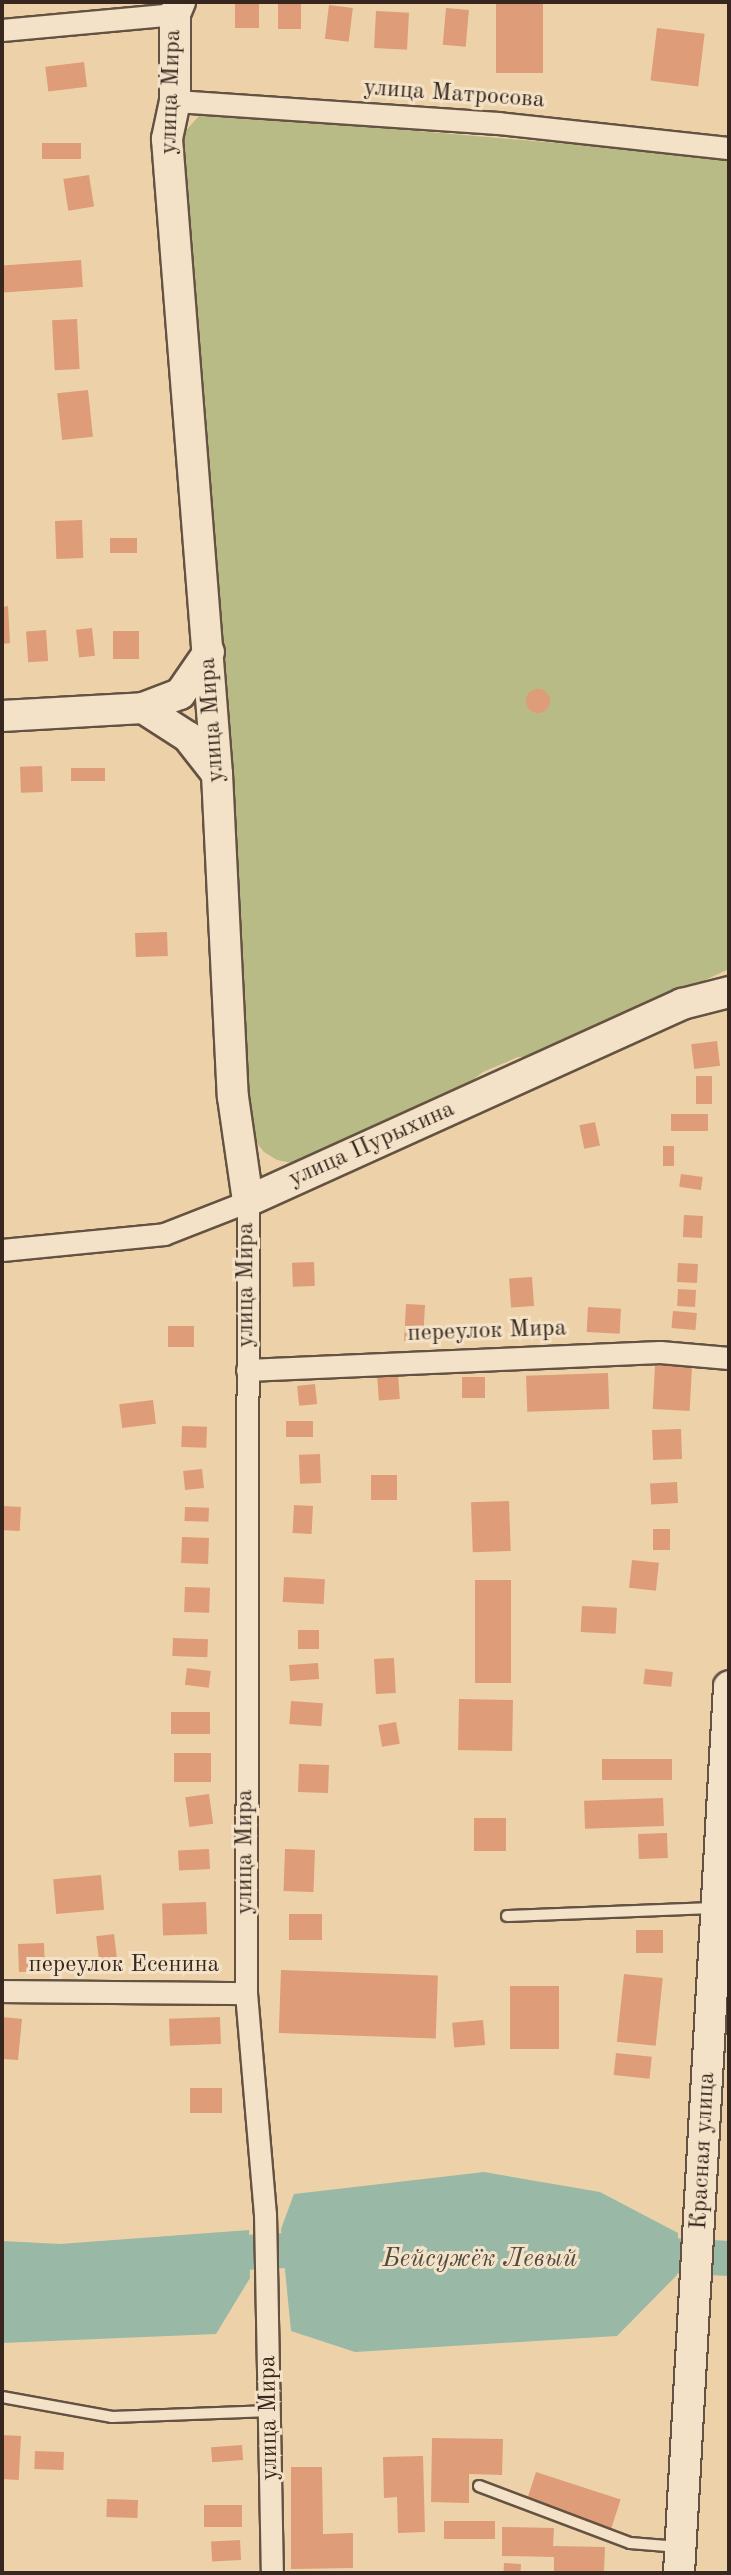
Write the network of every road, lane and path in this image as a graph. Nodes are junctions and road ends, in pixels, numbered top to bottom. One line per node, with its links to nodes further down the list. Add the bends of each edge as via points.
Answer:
1 (178, 8): 2 (street); 4 (street, улица Мира)
2 (134, 10): 3 (street)
3 (2, 30)
4 (175, 101): 5 (street, улица Матросова, via 498,123); 6 (street, улица Мира, via 167,139)
5 (729, 148)
6 (209, 652): 7 (street, via 180,694); 9 (street, улица Мира)
7 (143, 708): 8 (street); 9 (street, via 188,737)
8 (2, 716)
9 (217, 774): 11 (street, улица Мира, via 233,1097)
10 (729, 992): 11 (street, улица Пурыхина, via 682,1004)
11 (247, 1200): 12 (street, улица Пурыхина, via 164,1234); 14 (street, улица Мира)
12 (2, 1250)
13 (729, 1359): 14 (street, переулок Мира, via 660,1352)
14 (247, 1370): 19 (street, улица Мира)
15 (729, 1686): 17 (street, Красная улица)
16 (507, 1916): 17 (lane)
17 (720, 1924): 23 (street, Красная улица)
18 (2, 1992): 19 (street, переулок Есенина)
19 (246, 1993): 21 (street, улица Мира, via 265,2214)
20 (2, 2397): 21 (lane, via 113,2417)
21 (271, 2410): 24 (street, улица Мира)
22 (479, 2486): 23 (lane)
23 (682, 2566)
24 (272, 2573)

